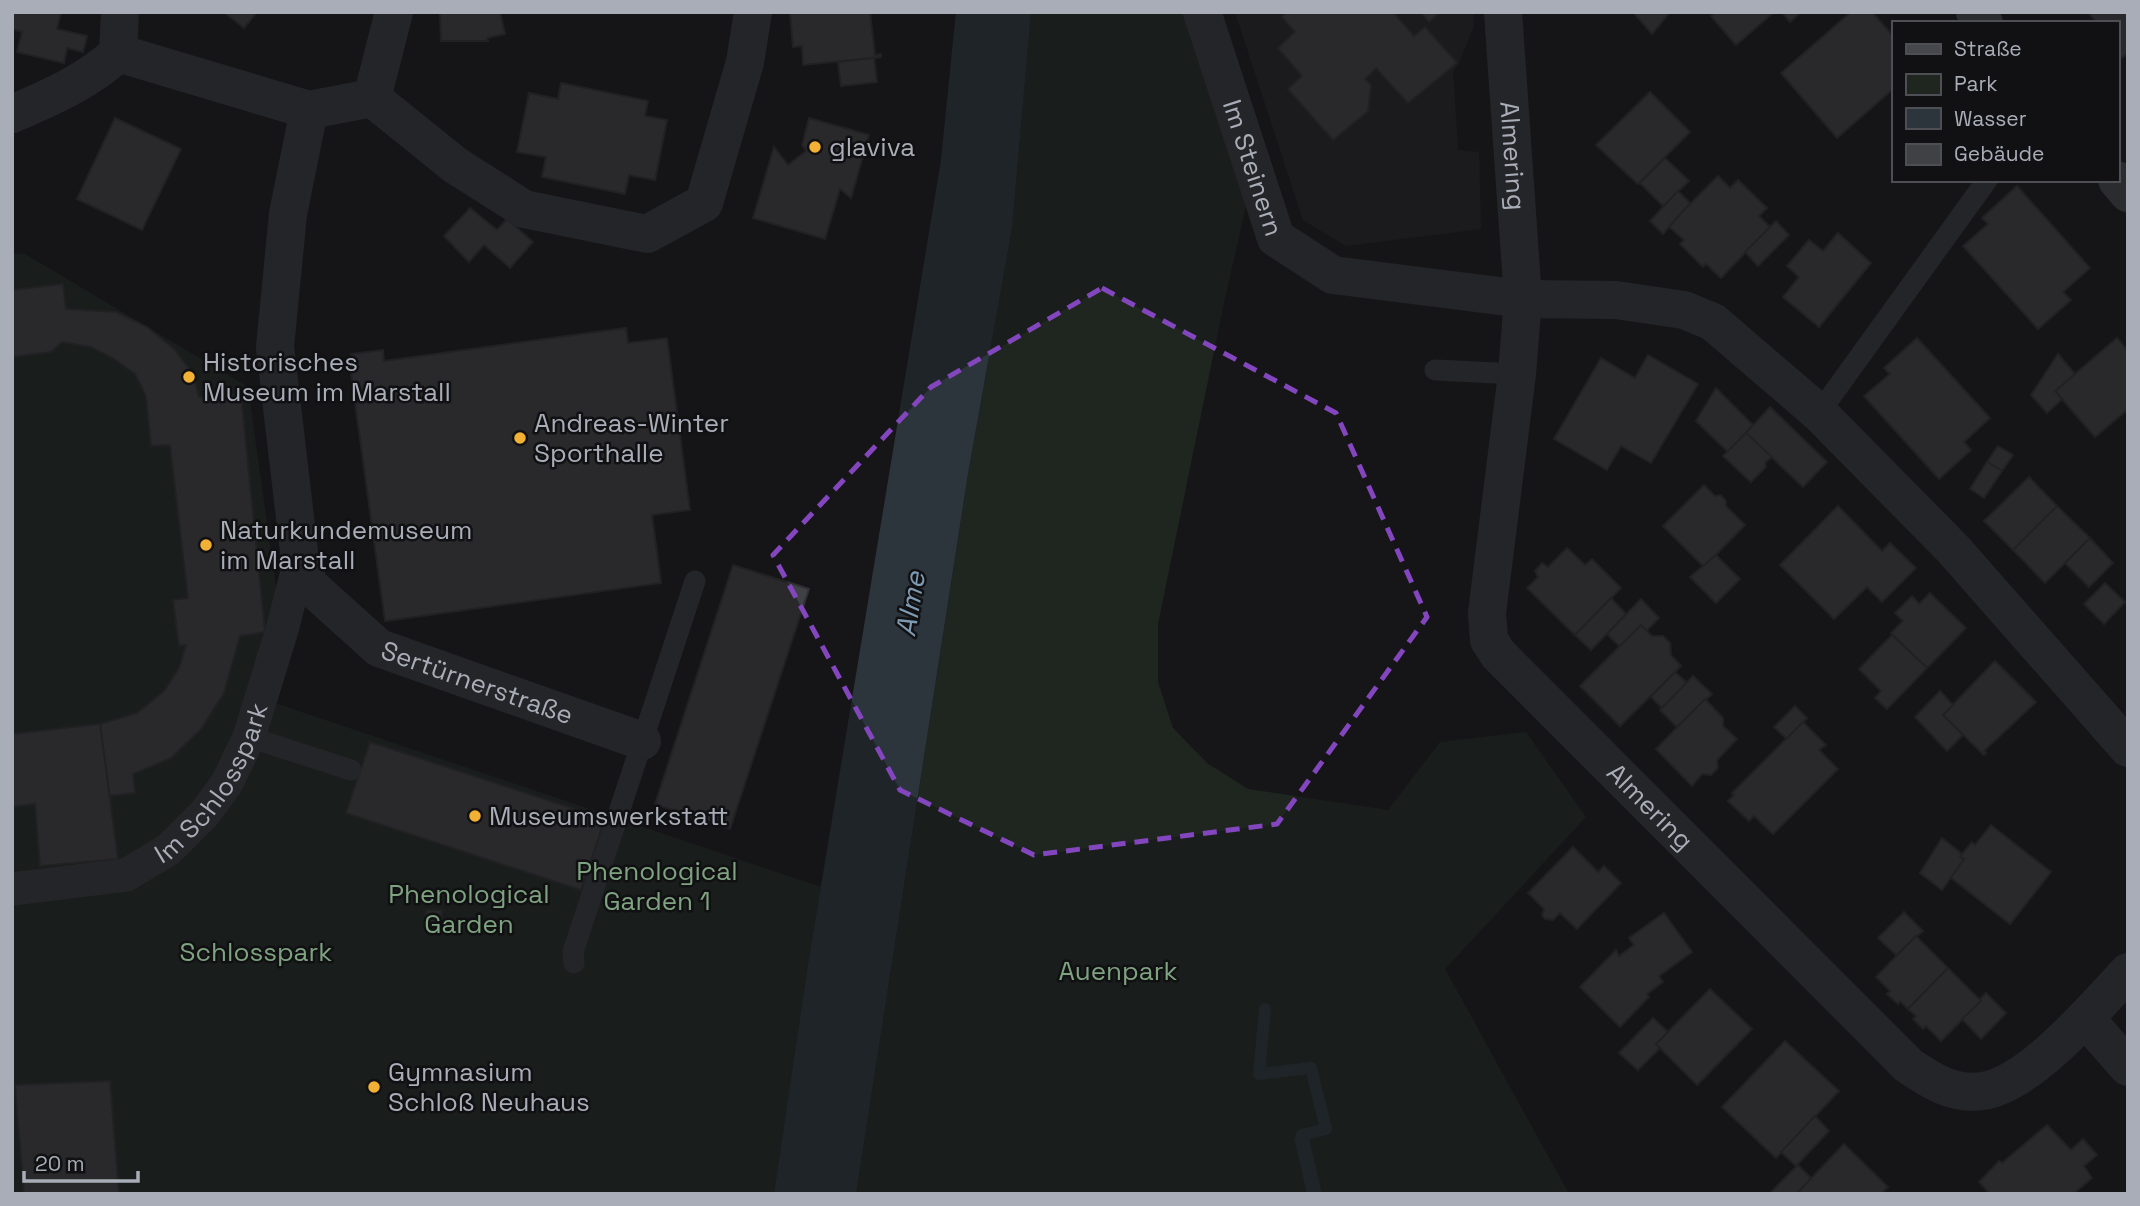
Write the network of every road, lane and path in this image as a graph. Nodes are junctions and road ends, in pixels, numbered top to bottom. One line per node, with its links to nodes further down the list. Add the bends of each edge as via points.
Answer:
1 (120, 12): 6 (street)
2 (394, 12): 7 (street)
3 (753, 12): 7 (street, via 745,62 704,203 647,234 524,209 455,165)
4 (1202, 12): 11 (street, Im Steinern, via 1276,238 1333,275)
5 (1503, 12): 11 (street, Almering)
6 (118, 53): 8 (street); 9 (street, via 60,93)
7 (372, 97): 8 (street)
8 (309, 110): 15 (street, Sertürnerstraße, via 288,214 275,347)
9 (12, 114)
10 (1986, 182): 14 (lane)
11 (1523, 299): 13 (street, Almering); 14 (street, via 1616,300 1684,310 1713,322)
12 (1435, 370): 13 (lane)
13 (1517, 374): 24 (street, Almering, via 1487,613 1489,640 1498,654 1908,1065 1933,1083 1985,1091 2005,1083 2037,1063)
14 (1819, 413): 19 (street, via 1953,549)
15 (300, 560): 17 (street, Im Schlosspark); 18 (street, Sertürnerstraße, via 309,585 379,648)
16 (695, 581): 18 (lane)
17 (249, 737): 20 (lane); 21 (street, Im Schlosspark, via 227,783 168,850 125,875)
18 (642, 741): 22 (lane, via 573,952)
19 (2128, 748)
20 (351, 770)
21 (12, 889)
22 (574, 963)
23 (2128, 972): 24 (street, Almering)
24 (2085, 1018): 25 (street)
25 (2128, 1067)

